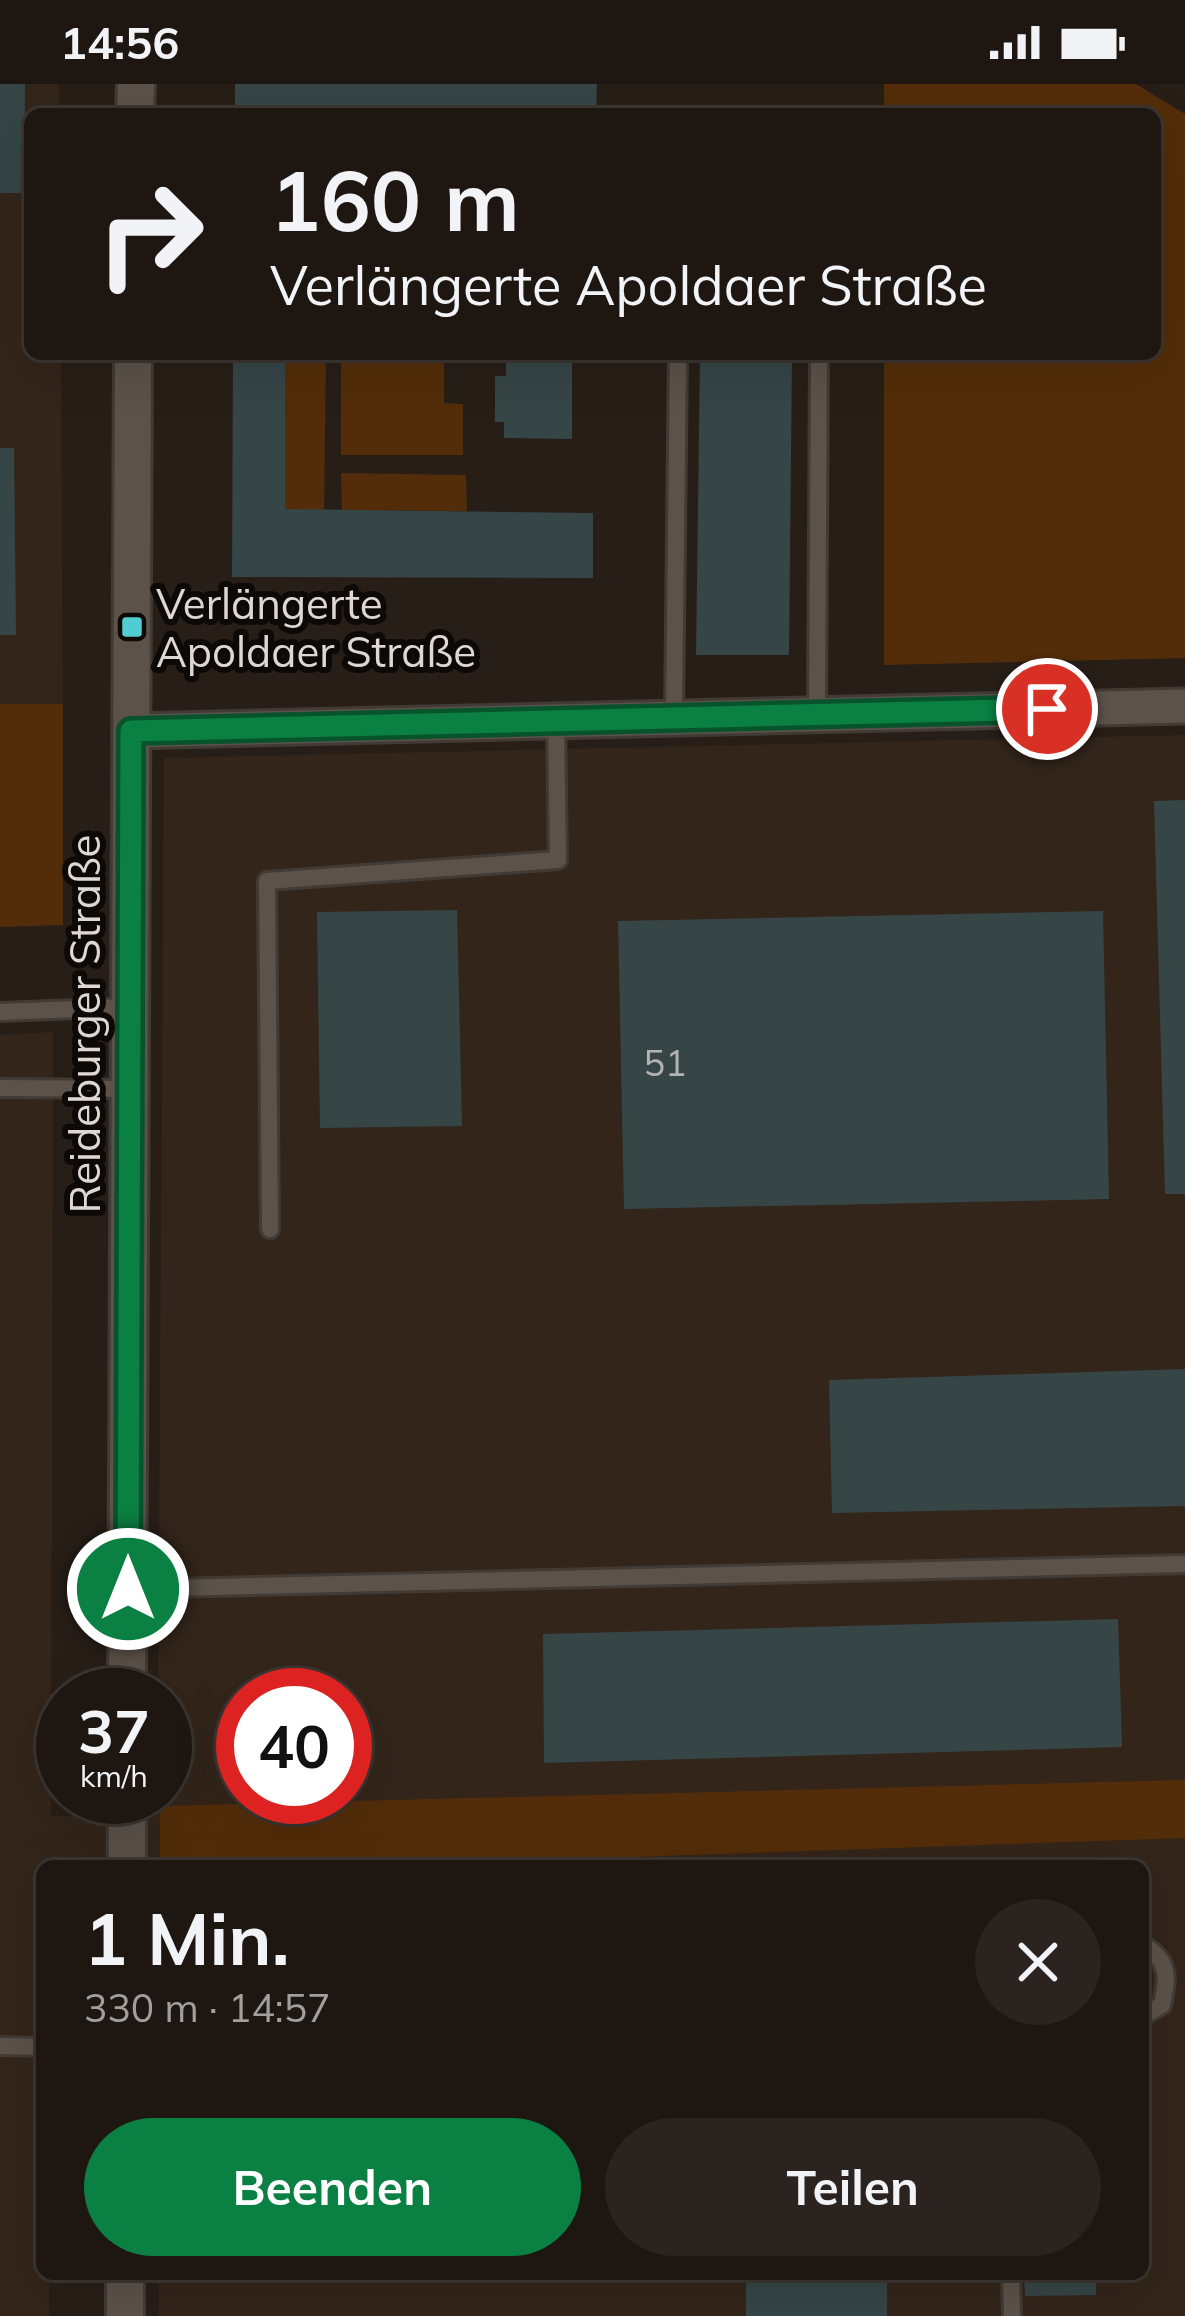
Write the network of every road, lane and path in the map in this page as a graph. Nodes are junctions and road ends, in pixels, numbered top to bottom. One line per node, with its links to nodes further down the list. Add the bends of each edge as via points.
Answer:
1 (133, 360): 8 (street, Reideburger Straße)
2 (678, 360): 6 (lane)
3 (819, 360): 5 (lane)
4 (1185, 706): 5 (street)
5 (817, 714): 6 (street)
6 (674, 716): 7 (street)
7 (556, 719): 8 (street); 13 (lane, via 558,860 267,881)
8 (131, 731): 9 (street, Reideburger Straße)
9 (128, 1007): 10 (lane); 12 (street, Reideburger Straße)
10 (0, 1012)
11 (0, 1088): 12 (lane)
12 (128, 1089): 15 (street, Reideburger Straße)
13 (271, 1228)
14 (1185, 1564): 15 (lane)
15 (128, 1589): 16 (street, Reideburger Straße)
16 (127, 1668)
17 (127, 1824): 18 (street)
18 (127, 1860)
19 (1149, 1948): 20 (lane, via 1168,1975 1162,2005)
20 (1149, 2013)
21 (0, 2046): 22 (lane)
22 (36, 2047)
23 (125, 2280): 25 (street)
24 (1011, 2280): 26 (lane)
25 (125, 2316)
26 (1012, 2316)

